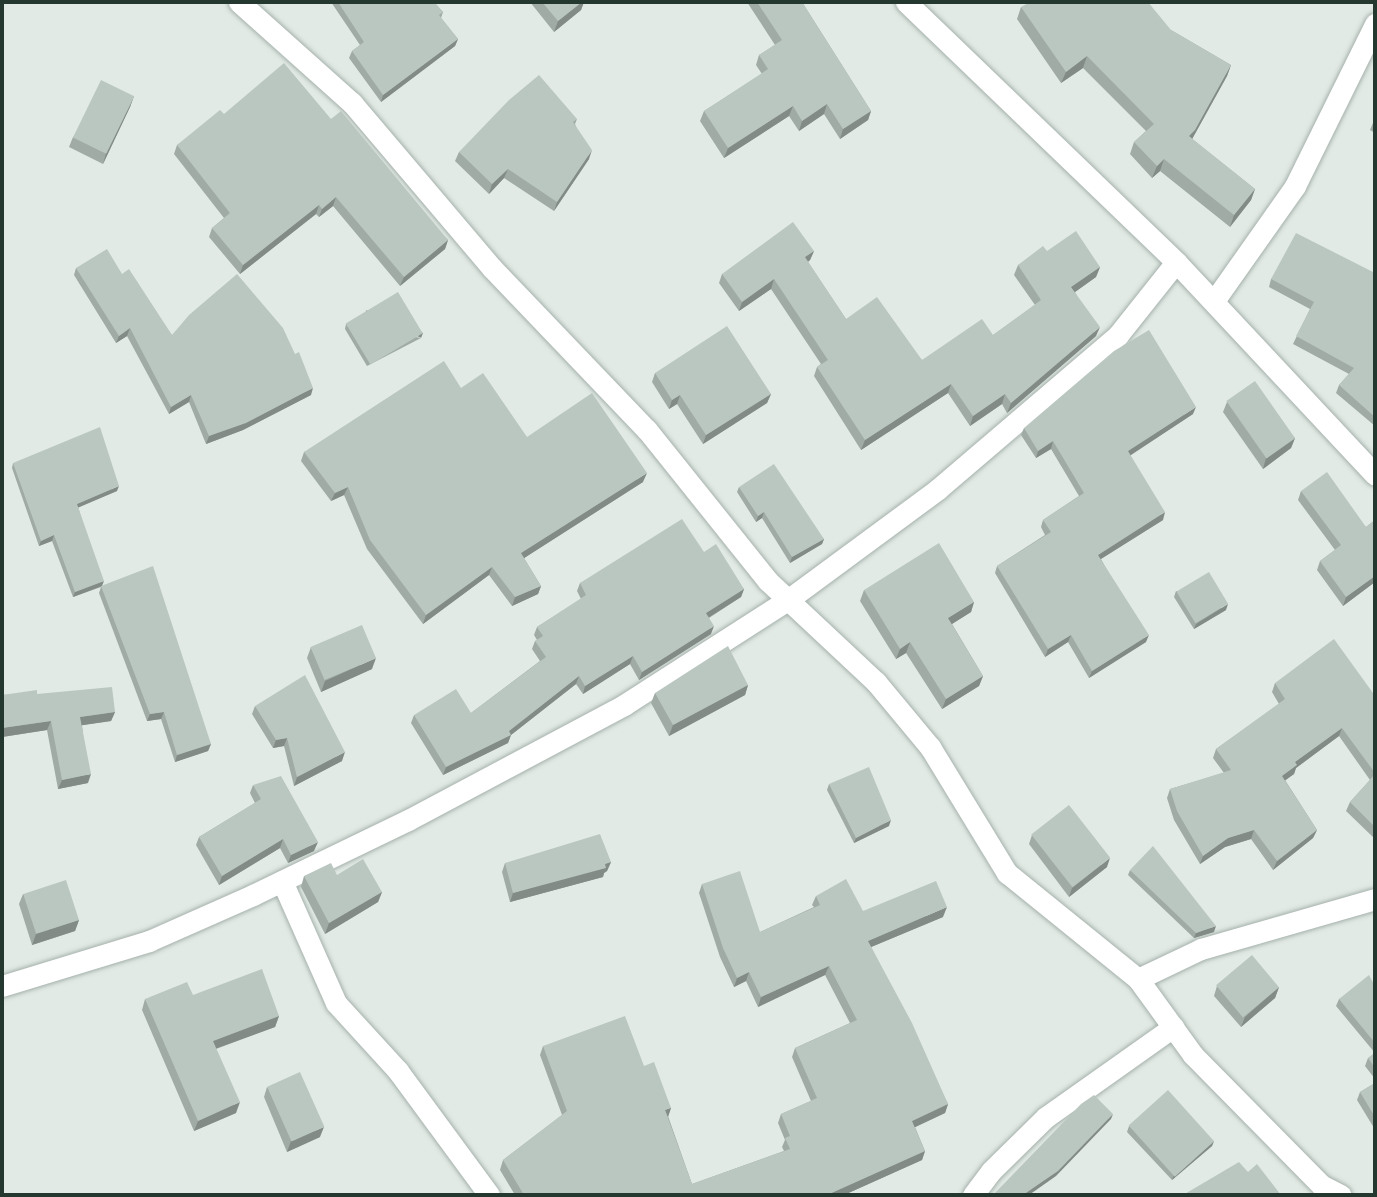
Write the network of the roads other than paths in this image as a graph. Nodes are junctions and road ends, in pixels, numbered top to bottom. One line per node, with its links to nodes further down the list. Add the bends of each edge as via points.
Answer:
1 (239, 2): 7 (street, via 352,103 492,268 647,430 768,581)
2 (906, 2): 4 (street)
3 (1375, 24): 5 (street, via 1295,186)
4 (1176, 261): 5 (street); 7 (street, via 1118,335 938,489)
5 (1214, 301): 6 (street)
6 (1375, 474)
7 (789, 599): 8 (street, via 624,705); 10 (street, via 876,682 930,747 1007,873)
8 (282, 881): 11 (street, via 149,940); 13 (street, via 336,1003 398,1071)
9 (1375, 899): 10 (street, via 1201,949)
10 (1138, 979): 12 (street)
11 (2, 986)
12 (1173, 1027): 14 (street, via 1046,1117 990,1171); 15 (street, via 1193,1055 1312,1176)
13 (489, 1195)
14 (973, 1195)
15 (1341, 1195)

